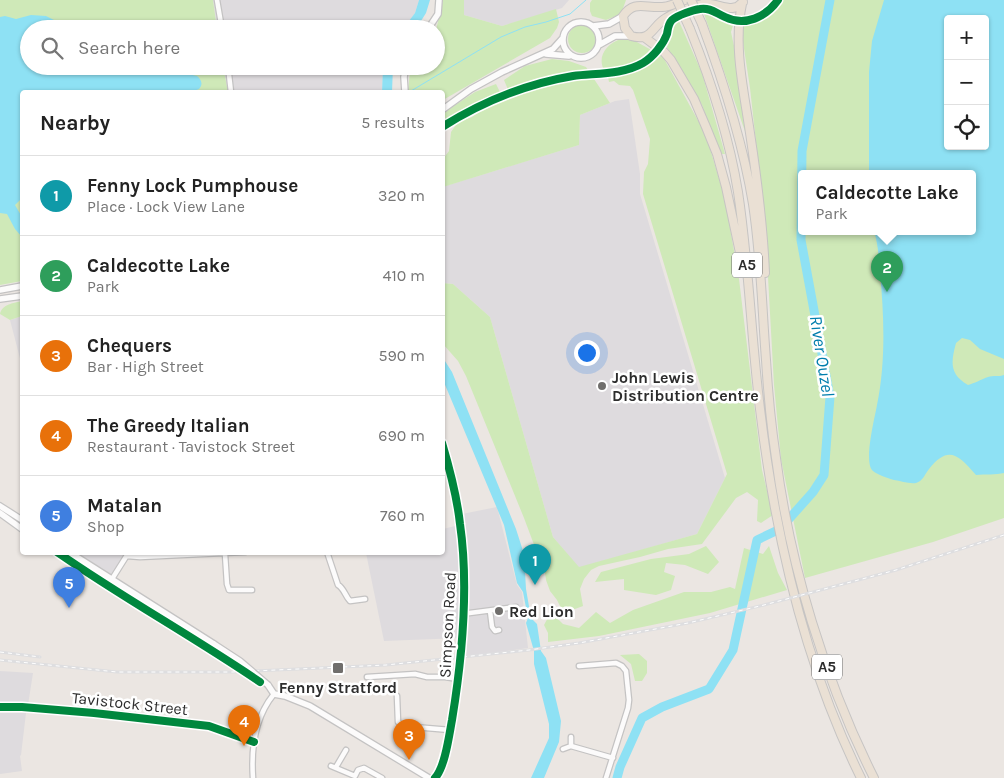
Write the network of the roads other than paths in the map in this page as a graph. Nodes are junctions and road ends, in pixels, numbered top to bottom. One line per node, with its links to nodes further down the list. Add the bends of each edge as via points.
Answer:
1 (218, 0): 9 (street)
2 (439, 0): 10 (street)
3 (677, 0): 23 (highway, A5, bridge, via 704,65 732,161)
4 (685, 0): 7 (highway, via 665,7)
5 (691, 0): 28 (highway, A5, bridge, via 730,106 746,172 754,215)
6 (743, 2): 13 (highway, via 732,8 703,4 668,17); 28 (highway, via 738,23 762,217)
7 (630, 3): 8 (highway)
8 (623, 16): 11 (street, via 609,24); 12 (highway)
9 (221, 20)
10 (434, 20)
11 (593, 26): 14 (street, via 583,21 573,23 565,30); 15 (street, via 599,34)
12 (630, 36): 13 (highway); 15 (street, via 615,36)
13 (644, 37): 23 (highway, via 671,60 694,99 717,154)
14 (562, 39): 16 (street); 17 (street, via 564,49)
15 (598, 45): 17 (street, via 589,56)
16 (545, 54): 17 (street); 22 (street, via 502,72)
17 (572, 56)
18 (229, 75): 20 (street)
19 (404, 75): 21 (street)
20 (231, 90)
21 (405, 90)
22 (445, 108)
23 (748, 283): 68 (highway, A5, via 760,409 786,559 822,690)
24 (20, 286): 25 (street)
25 (0, 290)
26 (20, 296): 27 (street)
27 (0, 299)
28 (764, 317): 69 (highway, A5, via 771,417 794,551 831,680)
29 (445, 453): 30 (street, Simpson Road)
30 (450, 470): 31 (street); 47 (street, Simpson Road, via 461,525)
31 (445, 471)
32 (0, 506): 34 (street)
33 (0, 513): 35 (street)
34 (20, 519)
35 (20, 528)
36 (74, 555): 42 (street)
37 (127, 555): 42 (street)
38 (132, 555): 39 (street)
39 (182, 555)
40 (225, 555): 43 (street, via 229,590)
41 (328, 555): 44 (street, via 346,598 350,601)
42 (112, 579): 52 (street, bridge, via 240,661)
43 (252, 590)
44 (365, 599)
45 (516, 607): 46 (street)
46 (490, 611): 47 (street); 48 (street, via 492,627)
47 (462, 614): 51 (street, Simpson Road)
48 (499, 630)
49 (579, 666): 61 (street, via 616,663 626,671 628,708)
50 (367, 677): 51 (street, via 415,674)
51 (458, 679): 55 (street, Simpson Road)
52 (274, 694): 57 (street, via 263,711); 65 (street, via 310,706)
53 (397, 696): 55 (street, via 398,722 403,726)
54 (0, 708): 57 (street, Tavistock Street, via 94,713 209,726)
55 (450, 730): 66 (street, Simpson Road)
56 (571, 737): 58 (street)
57 (254, 742): 63 (street)
58 (571, 746): 59 (street); 61 (street)
59 (563, 749)
60 (346, 750): 62 (street, via 333,766)
61 (613, 758): 67 (street)
62 (355, 777): 64 (street, via 358,770 364,768)
63 (253, 778)
64 (382, 778)
65 (429, 778)
66 (435, 778)
67 (606, 778)
68 (861, 778)
69 (874, 778)

